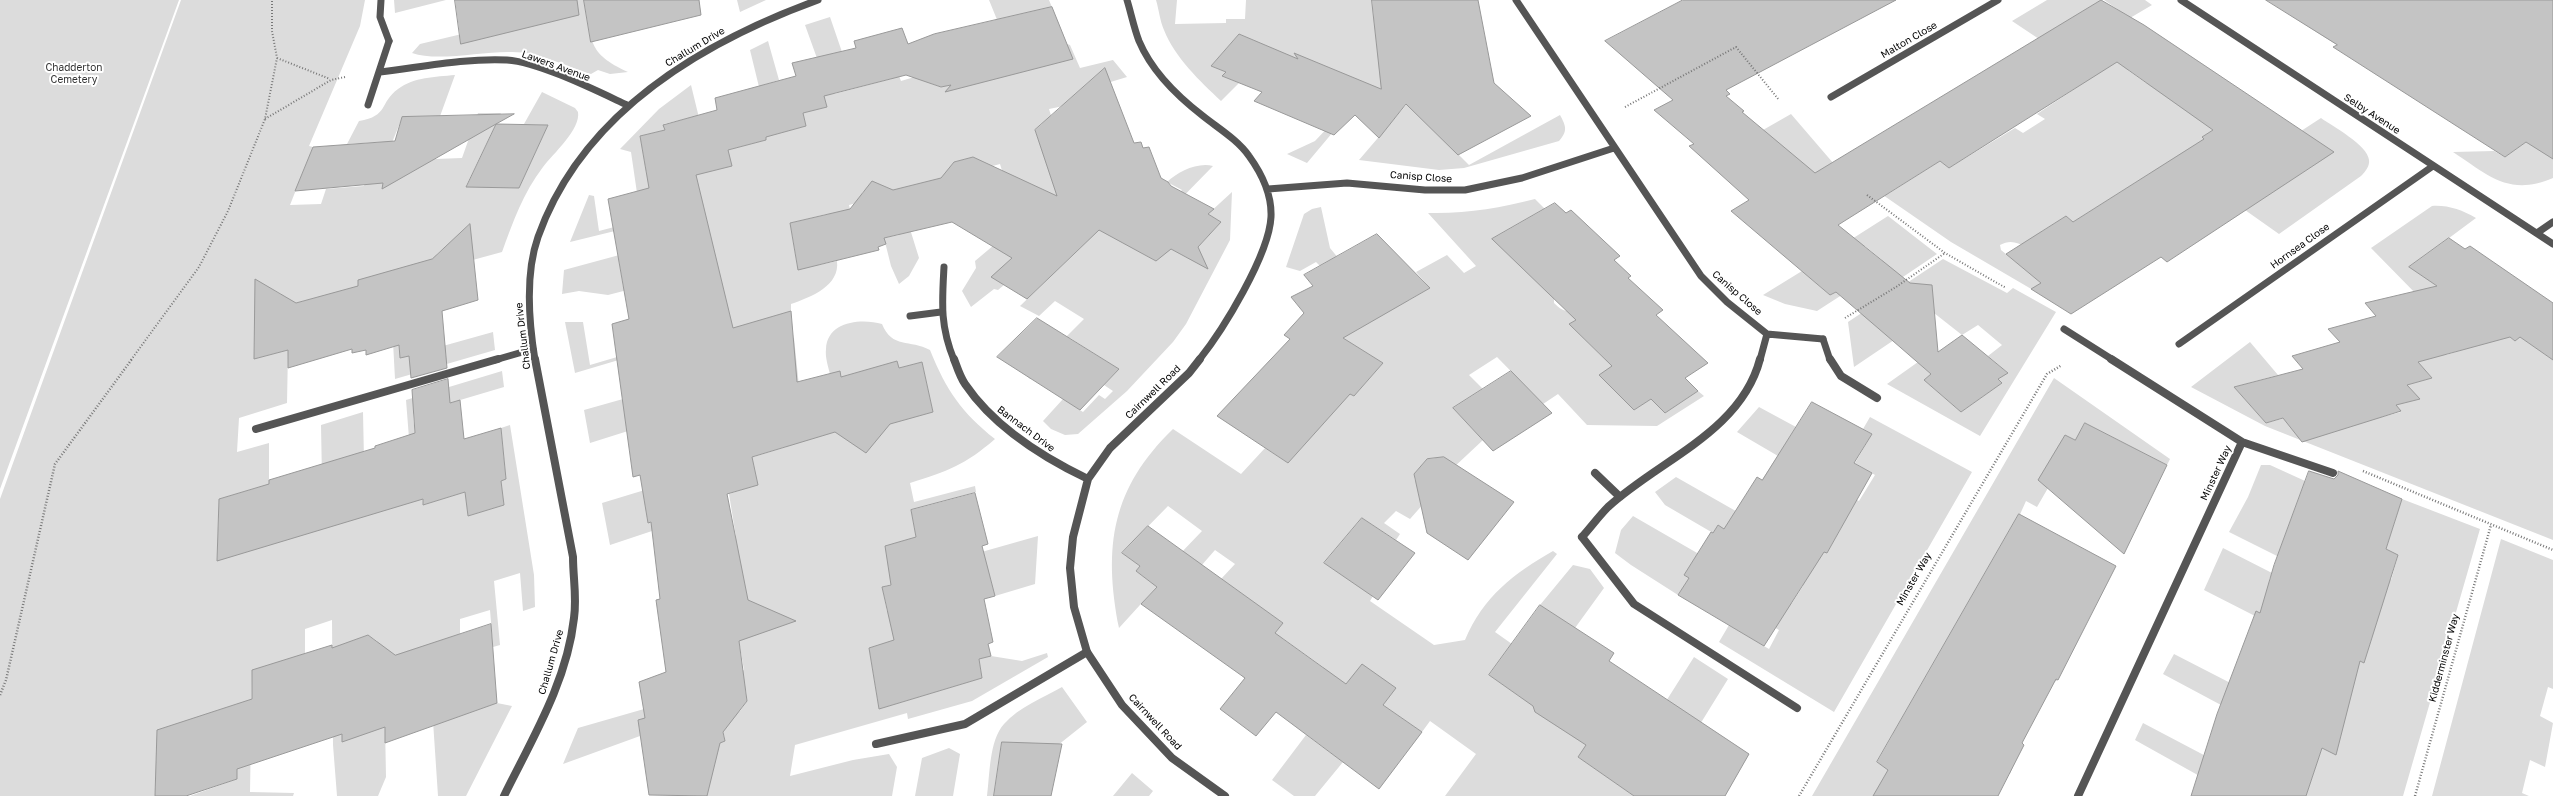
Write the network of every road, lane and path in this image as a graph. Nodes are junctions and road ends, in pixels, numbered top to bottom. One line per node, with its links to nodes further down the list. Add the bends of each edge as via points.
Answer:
1 (272, 0): 8 (path, via 272,31)
2 (381, 0): 9 (street, via 380,16 389,41)
3 (817, 0): 13 (street, Challum Drive, via 772,17 708,49)
4 (1126, 0): 18 (street, Cairnwell Road, via 1139,41 1157,72 1181,99 1249,155)
5 (1516, 0): 16 (street, Canisp Close)
6 (1998, 0): 10 (street, Malton Close)
7 (2181, 0): 17 (street, Selby Avenue)
8 (277, 58): 15 (path); 15 (path, via 331,80)
9 (380, 72): 12 (street); 13 (street, Lawers Avenue, via 467,61 508,60 525,63)
10 (1831, 97)
11 (1779, 100): 14 (path, via 1736,47)
12 (368, 105)
13 (627, 105): 32 (street, Challum Drive, via 581,156 563,180 551,205 532,262 528,309)
14 (1622, 109)
15 (265, 119): 45 (path, via 228,211 199,267 54,464 6,680)
16 (1614, 148): 18 (street, Canisp Close, via 1507,182 1465,190 1439,191 1359,183); 30 (street, Canisp Close, via 1701,276 1727,302)
17 (2433, 166): 21 (street, Selby Avenue); 31 (street, Hornsea Close)
18 (1268, 189): 40 (street, Cairnwell Road, via 1271,218 1264,244 1218,336 1189,373 1110,448)
19 (1867, 194): 23 (path)
20 (2553, 222): 21 (street)
21 (2537, 234): 22 (street, Selby Avenue)
22 (2553, 244)
23 (1945, 253): 25 (path); 28 (path)
24 (944, 267): 26 (street, Bannach Drive)
25 (2006, 288)
26 (941, 312): 27 (street); 40 (street, Bannach Drive, via 948,345 964,382 979,404 1008,430 1054,463)
27 (910, 316)
28 (1842, 320)
29 (2064, 329): 36 (street, Minster Way)
30 (1767, 334): 34 (street, via 1823,339 1828,359 1841,378); 41 (street, via 1757,372 1741,402 1718,425)
31 (2179, 344)
32 (533, 348): 35 (street); 48 (street, Challum Drive, via 573,556 576,590 570,640 552,699)
33 (2047, 374): 50 (path, Minster Way)
34 (1877, 398)
35 (256, 428)
36 (2242, 442): 39 (street, Minster Way); 51 (street, Minster Way)
37 (2360, 469): 42 (path)
38 (1595, 473): 41 (street)
39 (2333, 473)
40 (1088, 479): 44 (street, Cairnwell Road, via 1073,537 1070,568 1074,607)
41 (1620, 497): 46 (street, via 1608,506 1582,537 1634,604)
42 (2491, 525): 43 (path); 52 (path, Kidderminster Way)
43 (2553, 550)
44 (1087, 652): 47 (street, via 965,724); 49 (street, Cairnwell Road, via 1122,705 1153,739 1172,758)
45 (0, 695)
46 (1797, 708)
47 (876, 744)
48 (504, 796)
49 (1225, 796)
50 (1799, 796)
51 (2078, 796)
52 (2415, 796)

